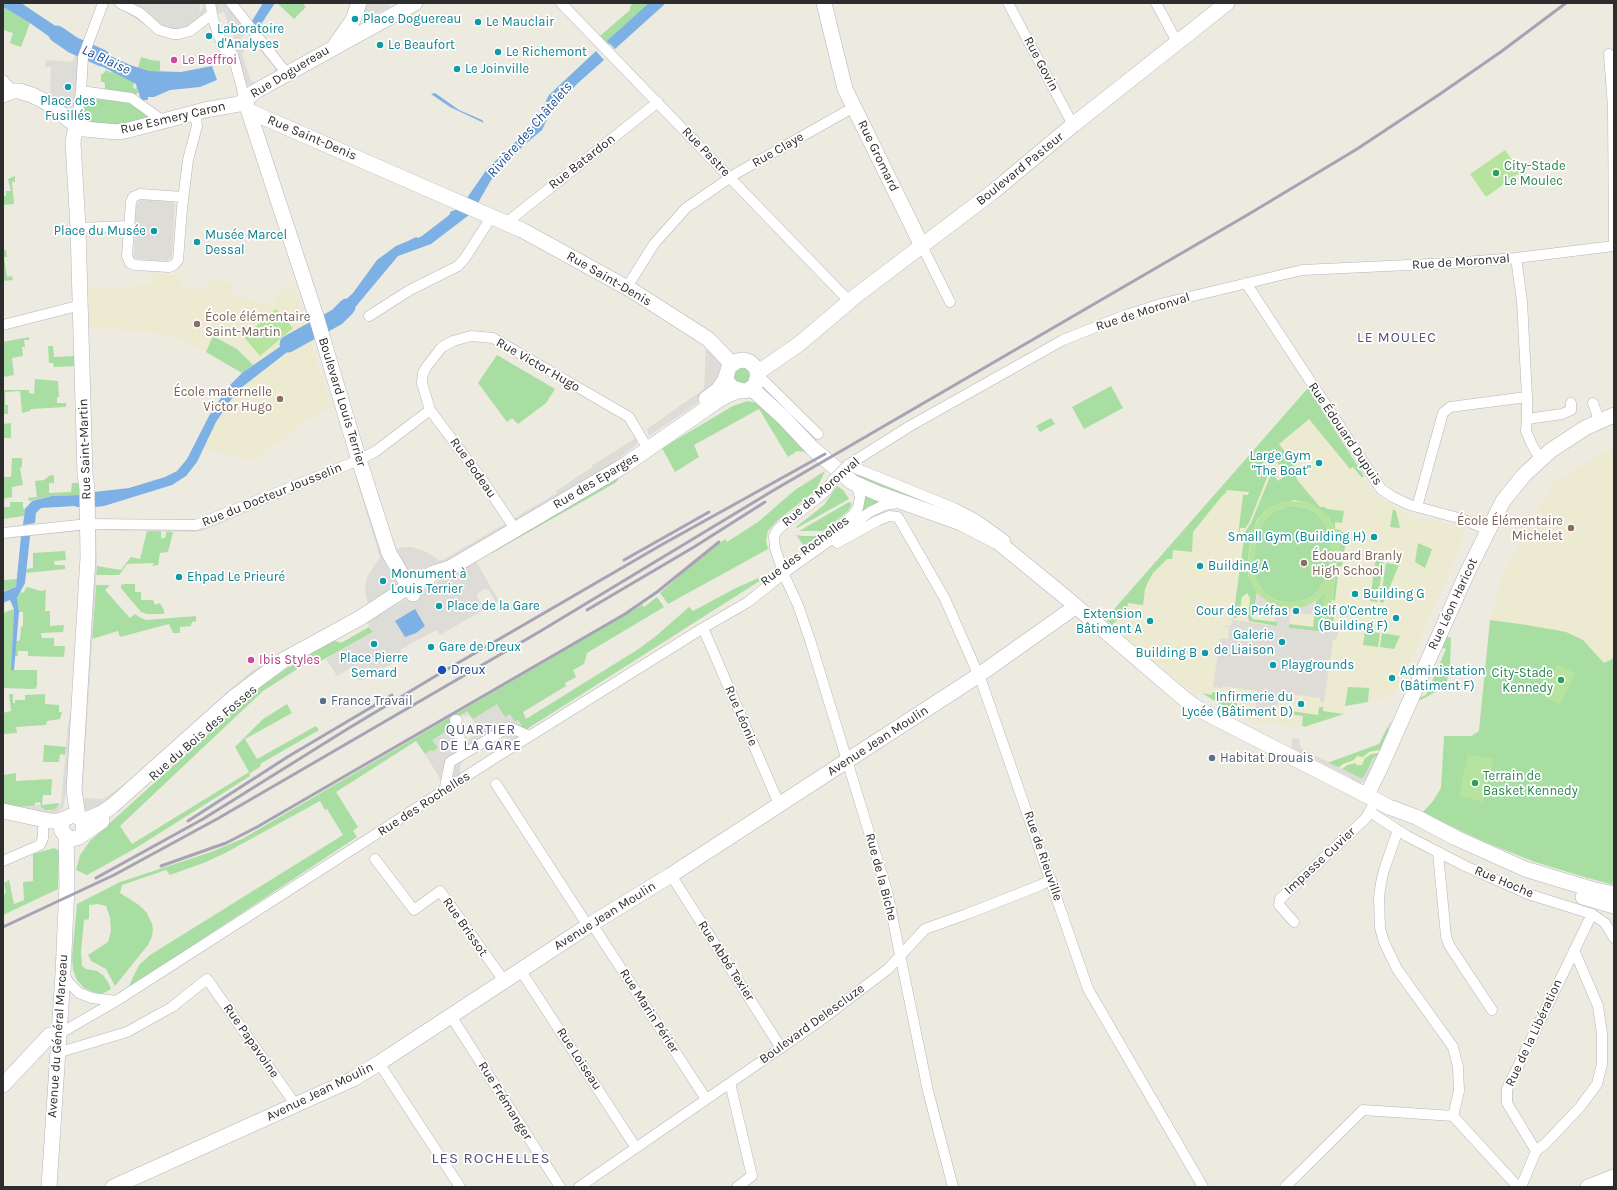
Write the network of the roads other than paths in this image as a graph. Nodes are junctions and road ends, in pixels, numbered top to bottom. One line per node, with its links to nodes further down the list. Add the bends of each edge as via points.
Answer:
1 (103, 3): 18 (street, via 83,57)
2 (120, 3): 12 (street, via 140,13 160,30 173,34 190,31)
3 (210, 3): 12 (street, Boulevard Louis Terrier)
4 (231, 3): 16 (street)
5 (359, 3): 14 (street, Rue Doguereau, via 353,20)
6 (415, 3): 14 (street)
7 (561, 3): 19 (street, Rue Pastre)
8 (824, 3): 21 (street, Rue Gromard, via 845,90)
9 (1008, 3): 25 (street, Rue Govin)
10 (1156, 3): 13 (street)
11 (1226, 3): 13 (street, Boulevard Pasteur)
12 (212, 14): 20 (street, Boulevard Louis Terrier, via 223,47 233,55)
13 (1177, 42): 25 (street, Boulevard Pasteur)
14 (331, 49): 16 (street, Rue Doguereau)
15 (1609, 54): 33 (street, via 1613,108)
16 (288, 74): 20 (street, Rue Doguereau, via 256,91)
17 (6, 89): 24 (street, via 25,92 39,98)
18 (80, 91): 23 (street, via 131,98); 24 (street)
19 (658, 102): 26 (street, Rue Pastre); 29 (street, Rue Batardon)
20 (247, 105): 22 (street, Rue Esmery Caron, via 239,104); 28 (street, Rue Saint-Denis); 54 (street, Boulevard Louis Terrier, via 316,316)
21 (854, 107): 26 (street, Rue Claye); 32 (street, Rue Gromard)
22 (195, 113): 23 (street, Rue Esmery Caron); 27 (street, via 198,126 189,155)
23 (163, 122): 24 (street, Rue Esmery Caron, via 122,132 84,129)
24 (76, 125): 31 (street, Rue Saint-Martin, via 73,142)
25 (1074, 125): 32 (street, Boulevard Pasteur)
26 (731, 178): 36 (street, Rue Claye, via 686,208 654,244); 37 (street, Rue Pastre)
27 (184, 197): 30 (street, via 136,195 131,202); 30 (street, via 178,260 174,265 130,263)
28 (492, 216): 29 (street, Rue Saint-Denis); 40 (street, via 458,266 410,290)
29 (506, 222): 36 (street, Rue Saint-Denis)
30 (129, 226): 31 (street)
31 (78, 228): 39 (street, Rue Saint-Martin)
32 (922, 246): 37 (street, Boulevard Pasteur); 38 (street, Rue Gromard)
33 (1614, 246): 34 (street, Rue de Moronval)
34 (1516, 258): 35 (street, Rue de Moronval, via 1302,270); 44 (street, via 1522,301)
35 (1246, 283): 55 (street, Rue de Moronval, via 1164,303 1063,340); 58 (street, Rue Édouard Dupuis, via 1380,486 1393,497)
36 (627, 287): 42 (street, Rue Saint-Denis, via 708,339)
37 (850, 302): 43 (street, Boulevard Pasteur)
38 (950, 302)
39 (81, 305): 41 (street); 60 (street, Rue Saint-Martin)
40 (369, 316)
41 (3, 325)
42 (729, 370): 43 (street, via 737,360 744,360); 43 (street, Rue Saint-Denis, via 729,385 732,388); 52 (street, via 716,392)
43 (751, 378): 51 (street); 52 (street, Rue des Eparges); 56 (street, Rue Saint-Denis, via 815,451)
44 (1527, 397): 49 (street); 58 (street, via 1450,407 1443,413)
45 (1571, 403): 49 (street, via 1571,410 1562,414)
46 (1593, 403): 50 (street)
47 (430, 410): 52 (street, Rue Victor Hugo, via 422,383 423,373 442,347 471,336 493,338 629,417); 54 (street, via 376,451); 61 (street, Rue Bodeau)
48 (1614, 415): 50 (street, Rue Léon Haricot)
49 (1527, 419): 53 (street, via 1526,430)
50 (1599, 420): 53 (street, Rue Léon Haricot)
51 (818, 434)
52 (646, 446): 61 (street, Rue des Eparges, via 625,465)
53 (1540, 459): 62 (street, Rue Léon Haricot, via 1510,492)
54 (359, 460): 60 (street, Rue du Docteur Jousselin, via 196,525); 66 (street, Boulevard Louis Terrier, via 389,553)
55 (848, 465): 64 (street, via 966,514 1018,549); 65 (street, Rue de Moronval, bridge, via 827,490 775,533 773,539)
56 (856, 484): 57 (street, Rue Saint-Denis); 65 (street, Rue des Rochelles, via 860,501 856,512)
57 (905, 503): 64 (street, Rue Saint-Denis, via 974,529 998,542); 65 (street, Rue des Rochelles, via 884,505 870,512)
58 (1417, 507): 62 (street, Rue Édouard Dupuis, via 1462,519)
59 (898, 517): 65 (street, Rue des Rochelles, via 889,516 877,521 846,537 790,573); 69 (street, Rue de Rieuville, via 945,599)
60 (88, 524): 63 (street, Rue du Docteur Jousselin); 84 (street, Rue Saint-Martin)
61 (515, 529): 66 (street, Rue des Eparges, via 450,568 437,580)
62 (1488, 530): 76 (street, Rue Léon Haricot)
63 (3, 533)
64 (1028, 566): 67 (street, Rue Saint-Denis)
65 (783, 572): 68 (street, Rue des Rochelles); 75 (street, Rue de la Biche, via 798,605)
66 (411, 590): 84 (street, Rue du Bois des Fosses, via 285,659 247,686 112,806)
67 (1075, 607): 69 (street, Avenue Jean Moulin); 79 (street, Rue Saint-Denis, via 1191,704)
68 (703, 628): 80 (street, Rue Léonie); 103 (street, Rue des Rochelles, via 493,759)
69 (979, 675): 75 (street, Avenue Jean Moulin); 91 (street, Rue de Rieuville)
70 (457, 720): 74 (street)
71 (526, 735): 74 (street, via 509,727)
72 (473, 736): 73 (street)
73 (481, 750)
74 (464, 753): 78 (street, via 450,762)
75 (846, 755): 80 (street, Avenue Jean Moulin); 99 (street, Rue de la Biche, via 887,891)
76 (1382, 764): 79 (street, Rue Léon Haricot); 81 (street, via 1380,785)
77 (496, 784): 96 (street, Rue Marin Périer)
78 (445, 787)
79 (1370, 802): 81 (street, Rue Saint-Denis); 85 (street, Rue Hoche); 95 (street, Impasse Cuvier, via 1279,901 1279,905)
80 (778, 804): 90 (street, Avenue Jean Moulin)
81 (1391, 808): 85 (street, via 1387,816); 92 (street, via 1416,817 1526,869); 93 (street, via 1408,822 1478,857 1582,897)
82 (3, 811): 84 (street)
83 (3, 820): 86 (street)
84 (73, 827): 86 (street); 101 (street, Avenue du Général Marceau, via 67,885)
85 (1394, 827): 87 (street, Rue Hoche); 114 (street, via 1381,883 1380,928 1397,969 1453,1047 1460,1091)
86 (43, 829): 89 (street, via 40,845)
87 (1438, 853): 94 (street, Rue Hoche, via 1528,894); 104 (street, via 1446,936)
88 (375, 859): 102 (street, Rue Brissot, via 414,910 440,891)
89 (3, 861)
90 (671, 875): 96 (street, Avenue Jean Moulin); 107 (street, Rue Abbé Texier)
91 (1051, 879): 99 (street, Boulevard Delescluze, via 926,929); 126 (street, Rue de Rieuville, via 1088,989)
92 (1614, 894)
93 (1614, 906)
94 (1592, 914): 97 (street, Rue Hoche, via 1605,923); 98 (street, Rue de la Libération)
95 (1294, 922)
96 (590, 925): 100 (street, Avenue Jean Moulin); 112 (street, Rue Marin Périer)
97 (1614, 938)
98 (1574, 950): 116 (street, Rue de la Libération, via 1507,1089 1507,1103); 116 (street, via 1598,1006 1602,1034 1602,1064 1597,1084 1580,1107)
99 (900, 956): 107 (street, Boulevard Delescluze, via 888,969); 125 (street, Rue de la Biche, via 928,1091)
100 (521, 971): 102 (street, Avenue Jean Moulin); 115 (street, Rue Loiseau)
101 (63, 974): 103 (street, via 80,993 92,998); 106 (street, Avenue du Général Marceau)
102 (505, 982): 105 (street, Avenue Jean Moulin)
103 (116, 1001): 106 (street, Rue des Rochelles)
104 (1492, 1010)
105 (451, 1016): 109 (street, Avenue Jean Moulin); 122 (street, Rue Frémanger)
106 (59, 1034): 108 (street, Avenue du Général Marceau); 111 (street, via 50,1035)
107 (781, 1048): 110 (street, Boulevard Delescluze)
108 (57, 1053): 113 (street, Rue Papavoine, via 128,1032 172,1007 207,979); 119 (street, Avenue du Général Marceau)
109 (379, 1063): 113 (street, Avenue Jean Moulin, via 352,1079); 121 (street)
110 (730, 1083): 112 (street, Boulevard Delescluze); 124 (street, via 752,1176)
111 (3, 1085)
112 (706, 1099): 115 (street, Boulevard Delescluze)
113 (295, 1104): 120 (street, Avenue Jean Moulin)
114 (1453, 1116): 127 (street, via 1363,1110); 128 (street)
115 (636, 1148): 123 (street, Boulevard Delescluze)
116 (1536, 1151): 118 (street)
117 (1614, 1177): 129 (street)
118 (1523, 1183)
119 (49, 1187)
120 (114, 1187)
121 (460, 1187)
122 (560, 1187)
123 (579, 1187)
124 (738, 1187)
125 (953, 1187)
126 (1203, 1187)
127 (1285, 1187)
128 (1518, 1187)
129 (1588, 1187)

